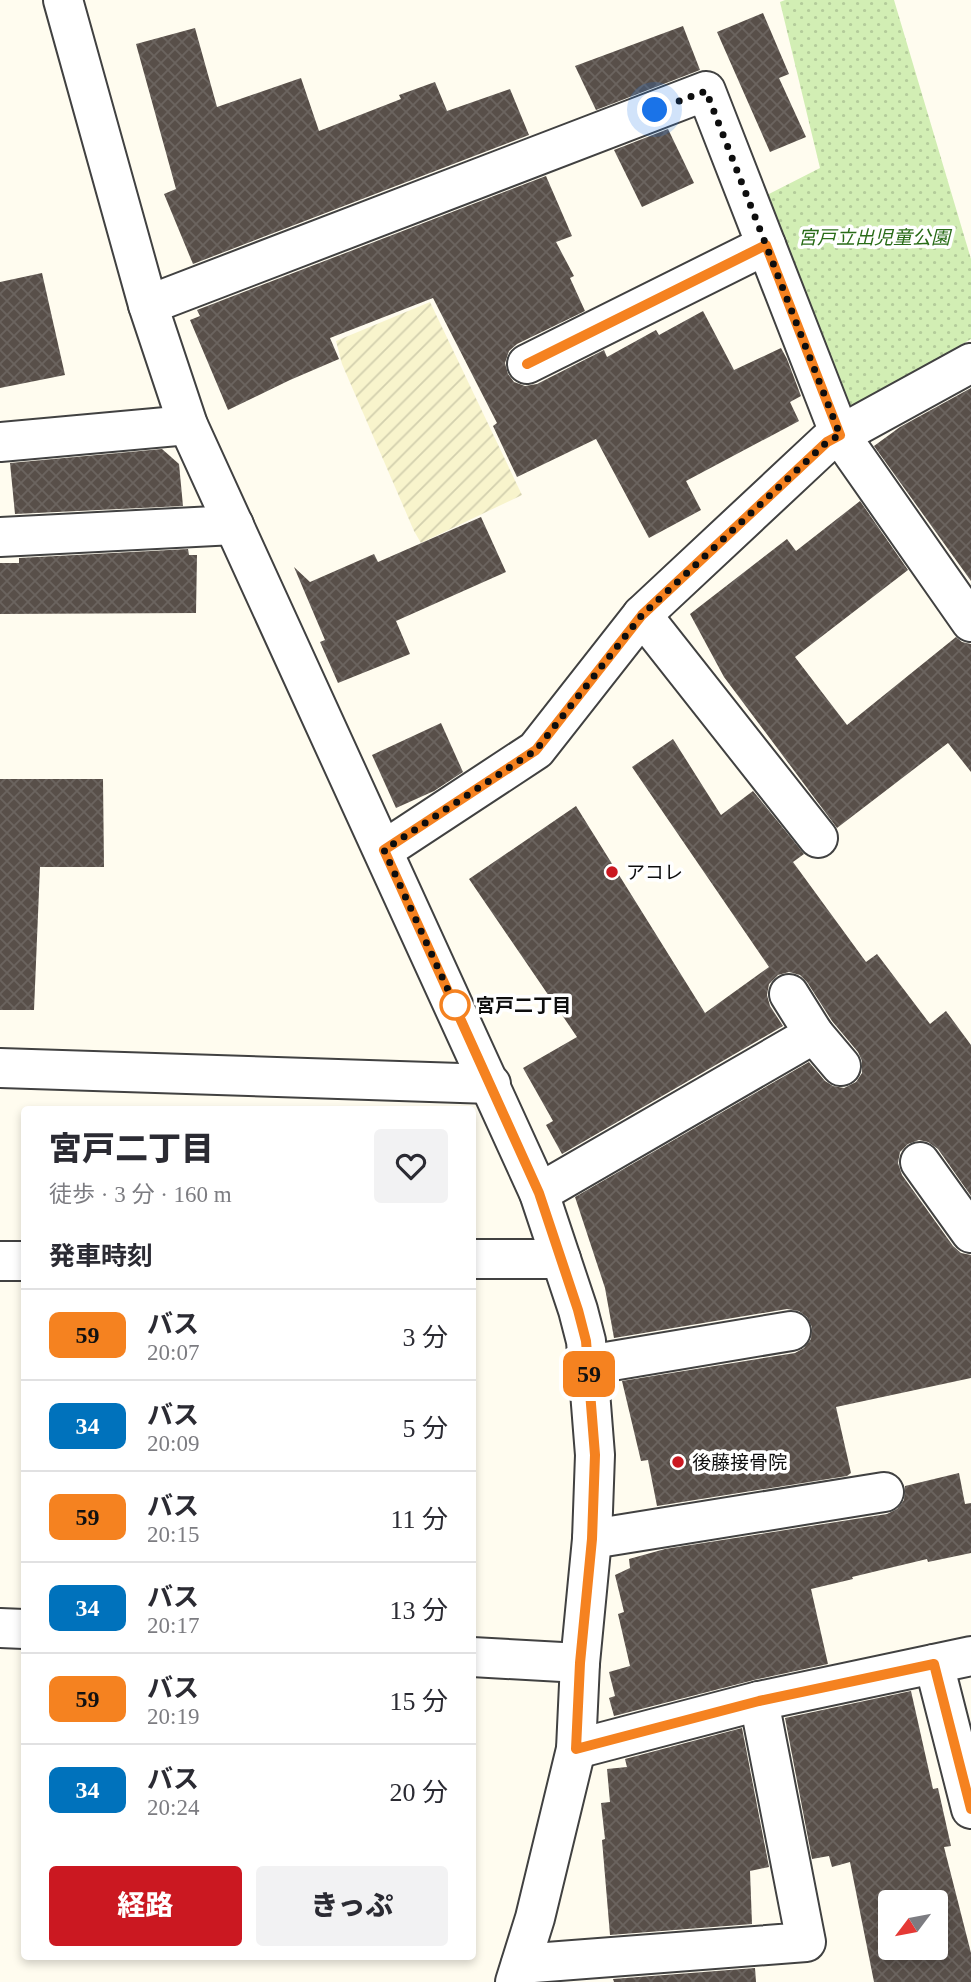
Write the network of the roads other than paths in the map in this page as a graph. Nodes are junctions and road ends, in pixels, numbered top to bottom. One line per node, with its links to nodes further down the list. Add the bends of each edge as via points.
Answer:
1 (63, 0): 3 (street)
2 (766, 245): 3 (street, via 706,91); 5 (street); 7 (street)
3 (148, 305): 6 (street)
4 (971, 363): 7 (street)
5 (527, 364)
6 (188, 425): 8 (street); 9 (street)
7 (840, 435): 11 (street, via 827,442); 12 (street)
8 (0, 442)
9 (234, 525): 10 (street); 14 (street)
10 (0, 537)
11 (642, 615): 13 (street); 14 (street, via 536,750)
12 (971, 622)
13 (818, 838)
14 (384, 850): 19 (street)
15 (789, 994): 16 (street)
16 (814, 1034): 17 (street); 21 (street)
17 (841, 1066)
18 (0, 1068): 19 (street)
19 (491, 1084): 21 (street)
20 (920, 1162): 22 (street)
21 (539, 1193): 24 (street)
22 (971, 1233)
23 (476, 1259): 24 (street)
24 (561, 1259): 28 (street)
25 (0, 1261): 26 (street)
26 (21, 1261)
27 (791, 1331): 28 (street)
28 (589, 1365): 30 (street, via 595,1455)
29 (884, 1492): 30 (street)
30 (592, 1539): 35 (street)
31 (0, 1628): 32 (street)
32 (21, 1629)
33 (971, 1656): 36 (street)
34 (476, 1657): 35 (street)
35 (580, 1663): 38 (street)
36 (934, 1664): 37 (street); 39 (street)
37 (759, 1701): 38 (street); 40 (street, via 806,1942)
38 (576, 1749): 40 (street)
39 (971, 1809)
40 (518, 1973)

